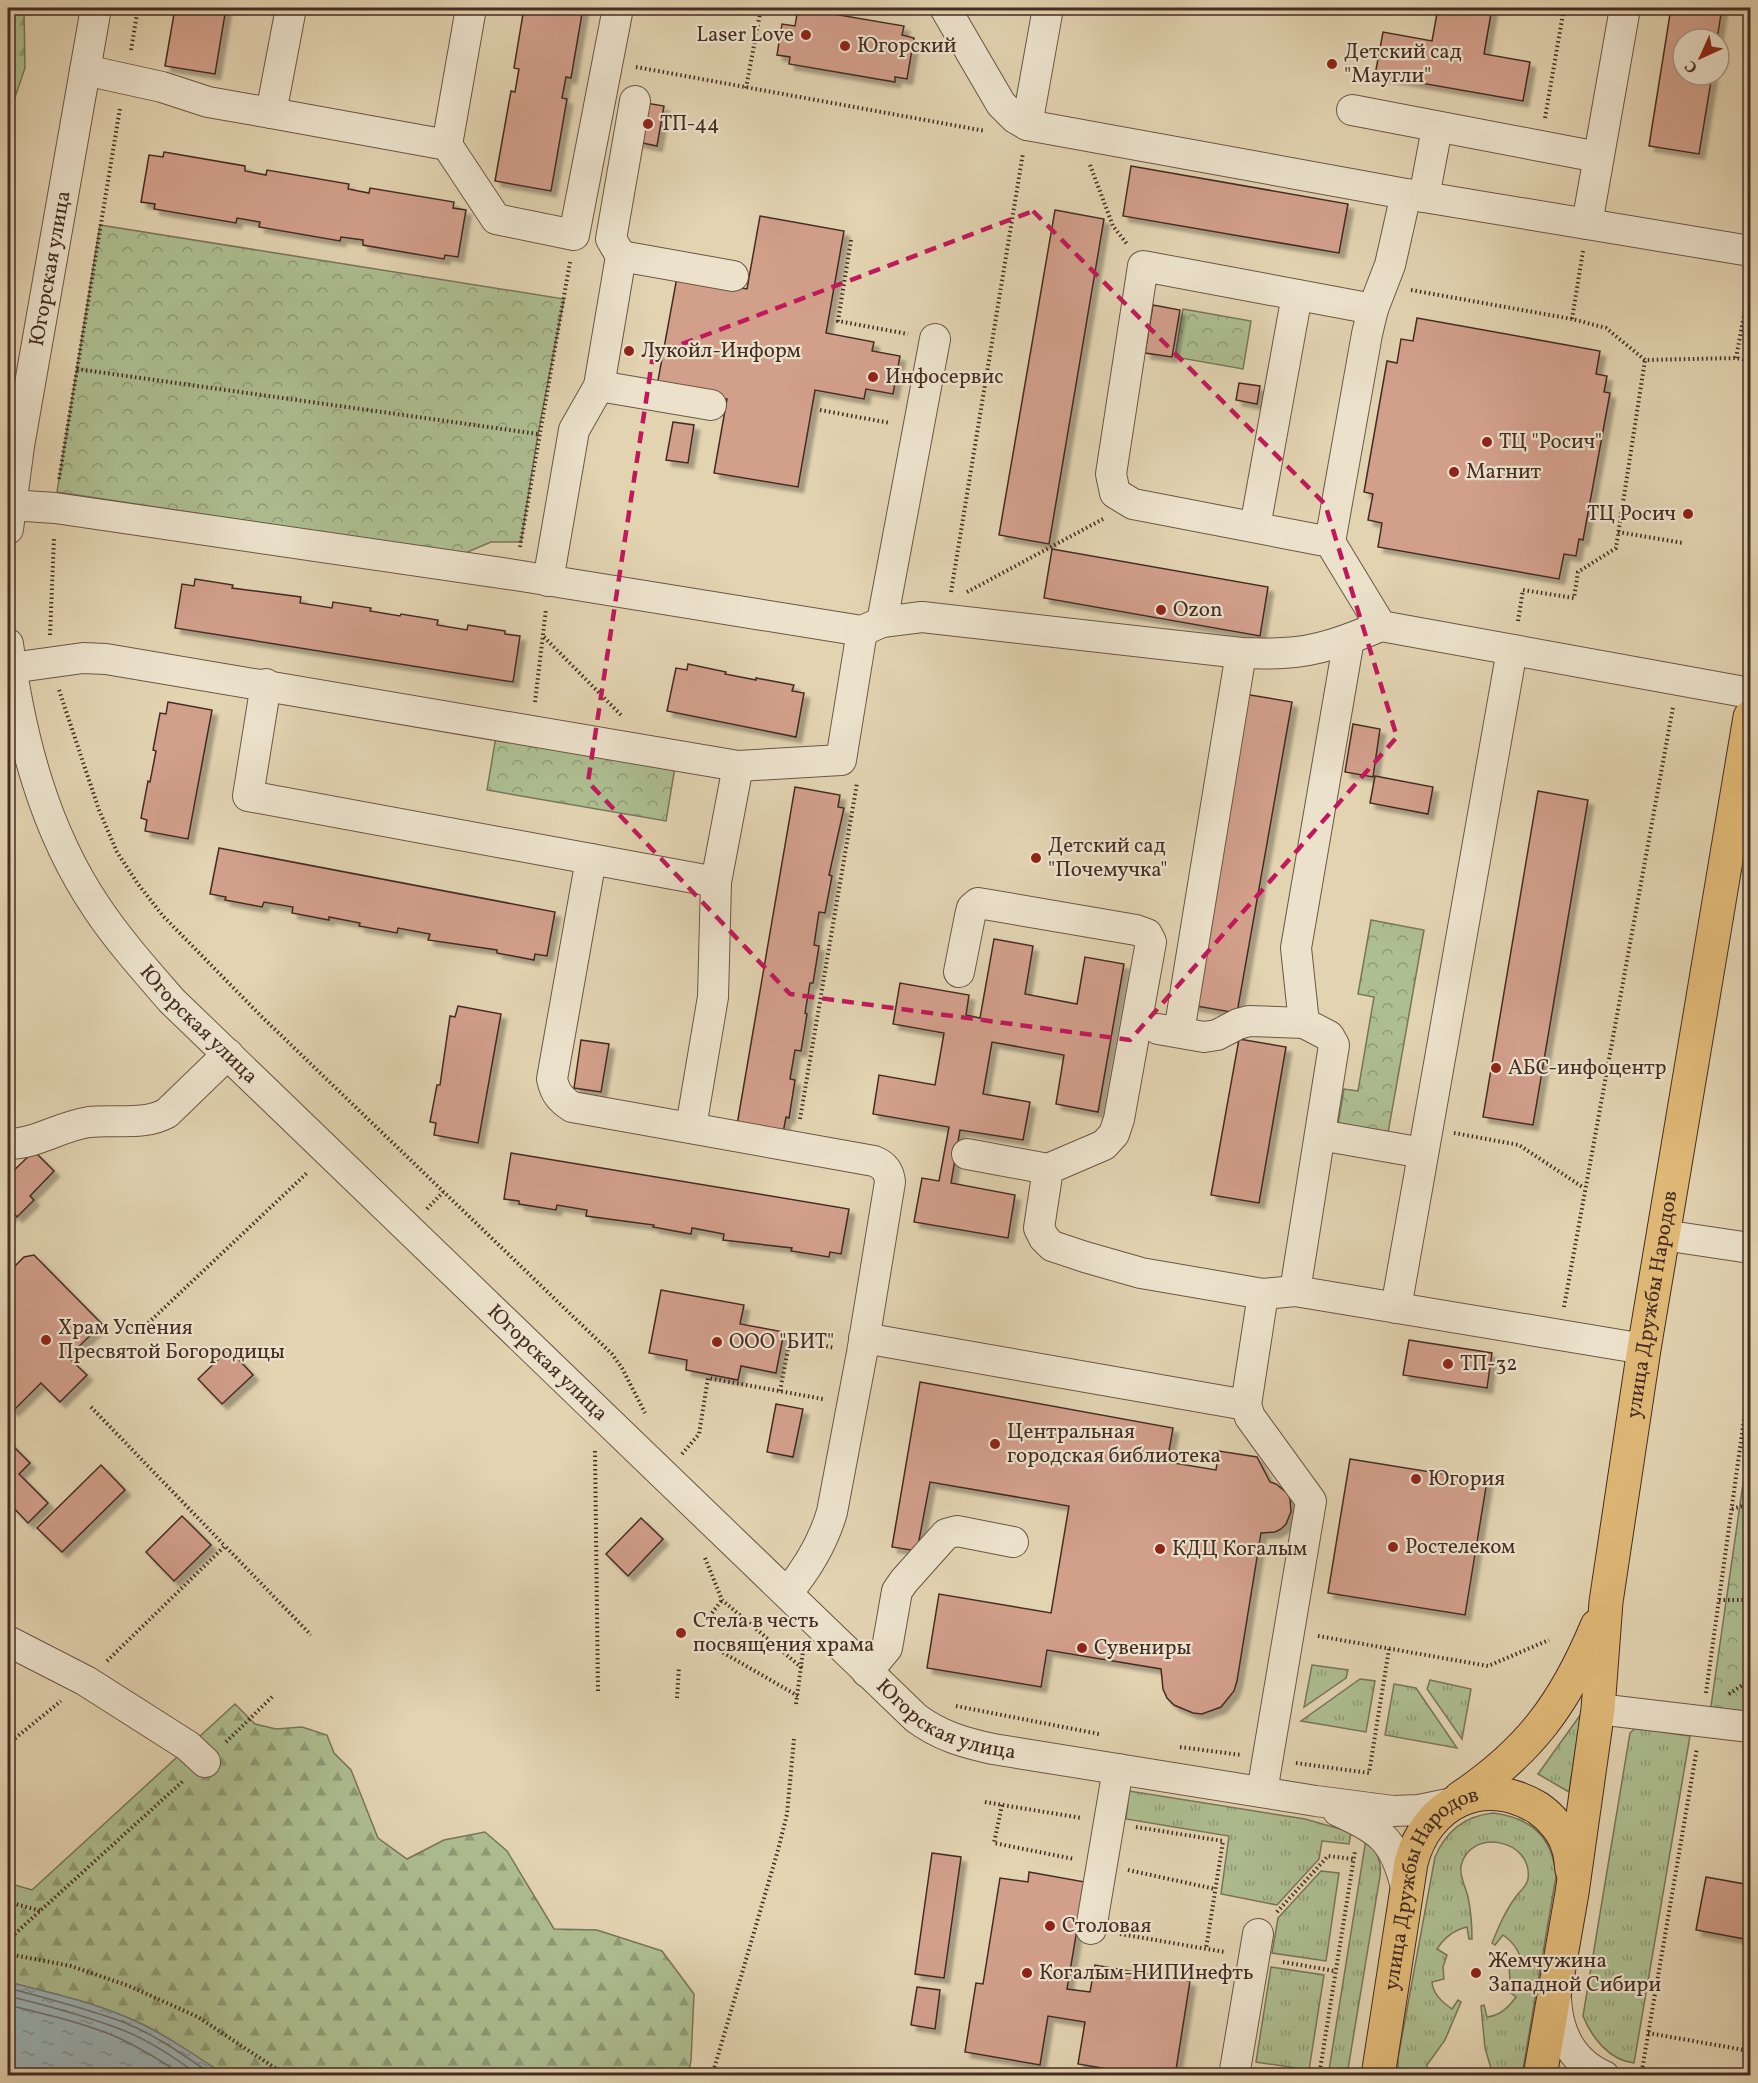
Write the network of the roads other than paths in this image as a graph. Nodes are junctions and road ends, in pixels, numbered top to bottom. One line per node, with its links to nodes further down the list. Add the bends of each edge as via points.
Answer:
1 (96, 8): 8 (street, Югорская улица)
2 (291, 8): 11 (street)
3 (471, 8): 14 (street)
4 (618, 8): 14 (street, via 574,235 496,219)
5 (945, 8): 12 (street, via 1001,104)
6 (1048, 8): 12 (street)
7 (1625, 8): 15 (street)
8 (85, 70): 11 (street, via 208,102); 26 (street, Югорская улица)
9 (635, 101): 19 (street, via 611,239)
10 (1352, 110): 13 (street)
11 (271, 113): 14 (street)
12 (1027, 125): 16 (street)
13 (1437, 128): 15 (street); 16 (street)
14 (447, 145)
15 (1598, 157): 17 (street)
16 (1415, 195): 17 (street); 22 (street)
17 (1587, 224): 18 (street)
18 (1750, 251)
19 (621, 256): 20 (street); 24 (street)
20 (733, 276)
21 (1297, 295): 22 (street); 27 (street); 27 (street, via 1143,266 1111,474 1115,493 1133,504)
22 (1378, 297): 28 (street, via 1367,334)
23 (935, 339): 31 (street)
24 (599, 386): 25 (street); 29 (street, via 574,430)
25 (711, 405)
26 (9, 517): 29 (street, via 56,495)
27 (1256, 527): 28 (street)
28 (1330, 542): 30 (street)
29 (548, 581): 31 (street)
30 (1381, 626): 32 (street); 33 (street)
31 (872, 627): 34 (street, via 947,611); 39 (street, via 841,760)
32 (1349, 639): 34 (street, via 1313,650); 43 (street, via 1296,948)
33 (1512, 650): 37 (street); 49 (street)
34 (1241, 653): 45 (street)
35 (9, 656): 36 (street, via 52,661 106,659); 46 (street, Югорская улица, via 36,778 76,872 136,960)
36 (266, 684): 39 (street); 40 (street, via 248,796)
37 (1750, 693)
38 (1750, 717): 53 (main road, улица Дружбы Народов)
39 (738, 766): 41 (street)
40 (591, 859): 41 (street); 47 (street, via 552,1079 554,1091 572,1107)
41 (716, 882): 47 (street, via 713,997)
42 (959, 972): 44 (street, via 972,908 978,903 1136,930 1147,934 1151,942)
43 (1304, 1023): 45 (street, via 1249,1021 1204,1037); 48 (street, via 1329,1035 1334,1045)
44 (1137, 1026): 45 (street); 52 (street, via 1114,1134 1104,1145)
45 (1179, 1032)
46 (228, 1054): 50 (street, via 156,1119 88,1122 25,1143); 62 (street, Югорская улица)
47 (691, 1126): 58 (street, via 882,1164 890,1182)
48 (1320, 1135): 49 (street); 55 (street)
49 (1425, 1140): 57 (street)
50 (8, 1144)
51 (967, 1154): 52 (street)
52 (1048, 1169): 56 (street, via 1039,1228 1052,1246 1141,1273)
53 (1663, 1235): 54 (street); 59 (main road, улица Дружбы Народов)
54 (1750, 1248)
55 (1295, 1291): 56 (street); 57 (street)
56 (1263, 1294): 60 (street)
57 (1396, 1308): 59 (street)
58 (865, 1337): 60 (street); 62 (street, via 826,1534)
59 (1644, 1349): 63 (main road, улица Дружбы Народов)
60 (1248, 1394): 70 (street, via 1250,1417 1311,1501)
61 (1013, 1542): 65 (street, via 957,1532 946,1534 897,1591 887,1648)
62 (787, 1593): 65 (street, Югорская улица)
63 (1606, 1602): 66 (main road, улица Дружбы Народов); 72 (main road, via 1573,1679 1539,1730 1501,1767)
64 (8, 1641): 68 (street, via 86,1681 188,1746)
65 (867, 1672): 69 (street, Югорская улица, via 916,1718 954,1739)
66 (1598, 1709): 67 (street); 74 (main road, улица Дружбы Народов)
67 (1750, 1727)
68 (205, 1762)
69 (1118, 1769): 70 (street, Югорская улица); 75 (street)
70 (1262, 1792): 71 (street, Югорская улица)
71 (1316, 1801): 72 (street, via 1393,1811); 73 (street, via 1378,1832 1400,1863)
72 (1453, 1803): 73 (main road, улица Дружбы Народов, via 1421,1833); 74 (main road, улица Дружбы Народов, via 1483,1794 1504,1795 1543,1812 1558,1827 1568,1846)
73 (1406, 1887): 79 (main road, улица Дружбы Народов)
74 (1572, 1893): 77 (main road, улица Дружбы Народов)
75 (1091, 1929)
76 (1256, 1946): 78 (street)
77 (1555, 1987): 80 (main road, улица Дружбы Народов); 81 (street, via 1563,2038 1580,2059)
78 (1234, 2076)
79 (1378, 2076)
80 (1540, 2076)
81 (1604, 2076)

